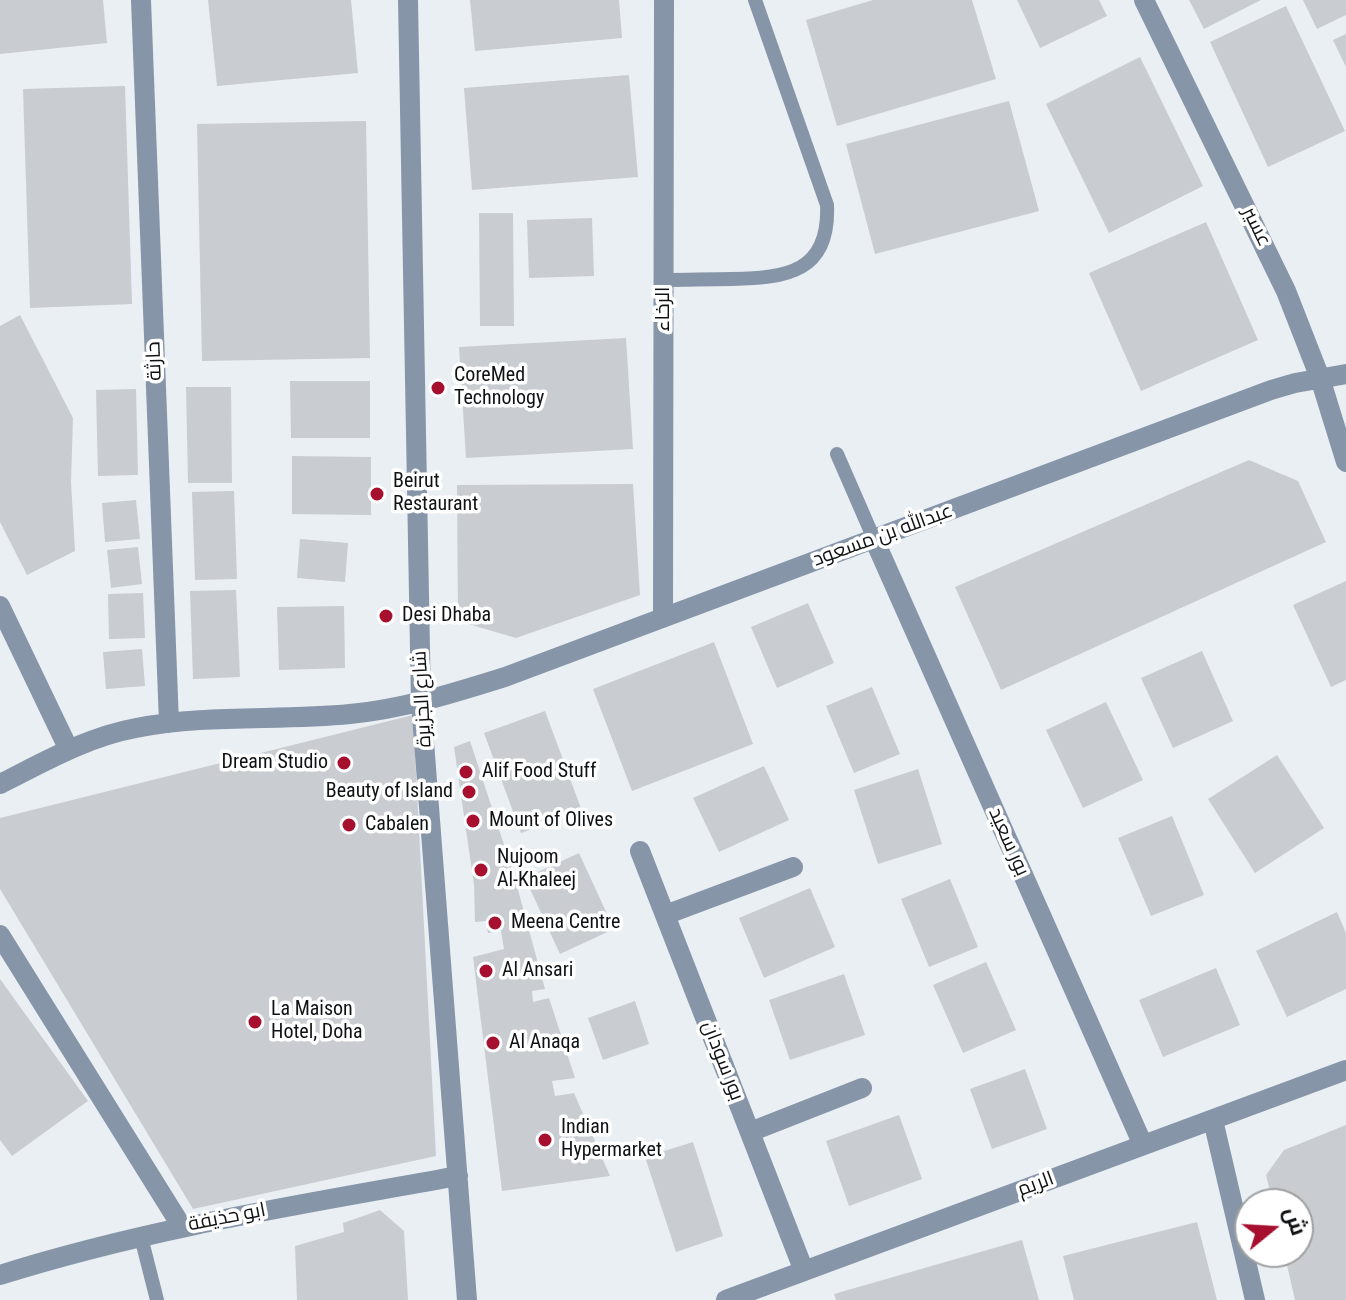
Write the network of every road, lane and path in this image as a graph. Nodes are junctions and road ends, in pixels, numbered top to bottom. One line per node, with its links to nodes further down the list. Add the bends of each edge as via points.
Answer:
1 (141, 0): 15 (street, حارثة)
2 (408, 0): 14 (street, شارع الجزيرة)
3 (664, 0): 6 (street, الرخاء)
4 (755, 0): 6 (lane, via 827,205 825,234 811,259 786,275)
5 (1144, 0): 8 (street, عسير, via 1277,271)
6 (664, 280): 13 (street, الرخاء)
7 (1346, 374): 8 (street, عبدالله بن مسعود)
8 (1320, 378): 10 (street, عسير); 11 (street, عبدالله بن مسعود, via 1271,390)
9 (837, 454): 11 (lane)
10 (1346, 462)
11 (874, 539): 13 (street, عبدالله بن مسعود); 26 (street, بور سعيد)
12 (0, 606): 16 (street)
13 (663, 618): 14 (street, عبدالله بن مسعود)
14 (421, 703): 15 (street, عبدالله بن مسعود, via 347,715); 27 (street, شارع الجزيرة)
15 (169, 723): 16 (street, عبدالله بن مسعود, via 113,733)
16 (69, 750): 17 (street, عبدالله بن مسعود)
17 (0, 784)
18 (640, 851): 20 (street, بور سودان)
19 (793, 867): 20 (street)
20 (665, 915): 25 (street, بور سودان)
21 (0, 935): 28 (street)
22 (1346, 1070): 24 (street, الريم)
23 (862, 1088): 25 (street)
24 (1213, 1120): 26 (street, الريم); 35 (street)
25 (750, 1132): 30 (street, بور سودان)
26 (1143, 1145): 30 (street, الريم)
27 (458, 1176): 28 (street, ابو حذيفة); 33 (street, شارع الجزيرة)
28 (182, 1227): 29 (street, ابو حذيفة)
29 (141, 1237): 31 (street, ابو حذيفة); 32 (lane)
30 (804, 1271): 34 (street, الريم)
31 (0, 1275)
32 (157, 1300)
33 (467, 1300)
34 (726, 1300)
35 (1255, 1300)

